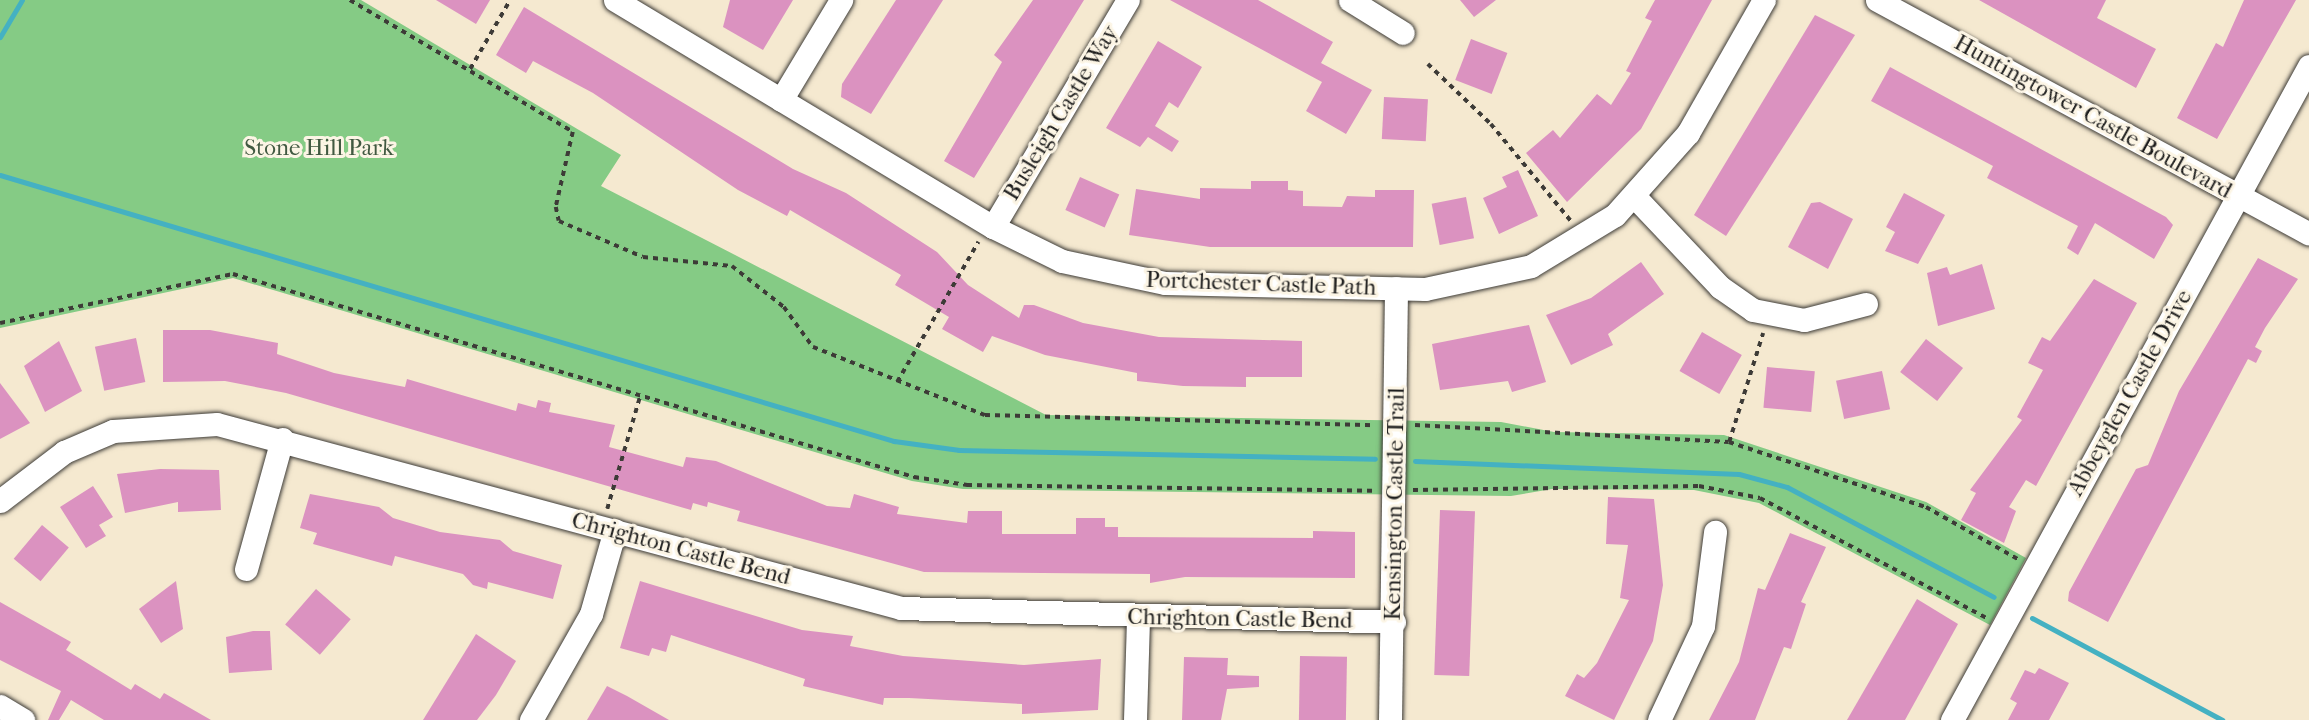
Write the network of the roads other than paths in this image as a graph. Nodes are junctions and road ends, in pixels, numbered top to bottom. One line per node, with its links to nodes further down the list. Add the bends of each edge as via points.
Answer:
1 (615, 0): 9 (street, Portchester Castle Path)
2 (841, 0): 9 (street)
3 (1128, 0): 12 (street, Busleigh Castle Way)
4 (1350, 0): 7 (street)
5 (1764, 0): 11 (street, Portchester Castle Path, via 1688,133)
6 (1877, 0): 10 (street, Huntingtower Castle Boulevard)
7 (1403, 33)
8 (2309, 66): 10 (street, Abbeyglen Castle Drive)
9 (781, 100): 12 (street, Portchester Castle Path)
10 (2238, 196): 13 (street, Huntingtower Castle Boulevard); 29 (street, Abbeyglen Castle Drive)
11 (1635, 198): 14 (street, Portchester Castle Path, via 1595,231 1531,266 1456,285); 15 (street, via 1734,300 1753,310 1804,320)
12 (986, 234): 14 (street, Portchester Castle Path, via 1130,279)
13 (2309, 234)
14 (1396, 288): 22 (street, Kensington Castle Trail)
15 (1866, 304)
16 (282, 439): 17 (street, Chrighton Castle Bend, via 217,424 136,426 64,452); 18 (street, Chrighton Castle Bend); 20 (street)
17 (0, 502)
18 (610, 521): 21 (street, Chrighton Castle Bend, via 901,608); 25 (street, via 591,614)
19 (1715, 532): 28 (street, via 1703,626)
20 (246, 569)
21 (1138, 618): 22 (street, Chrighton Castle Bend); 26 (street)
22 (1394, 622): 27 (street, Kensington Castle Trail)
23 (0, 706): 24 (street)
24 (23, 720)
25 (531, 720)
26 (1135, 720)
27 (1390, 720)
28 (1658, 720)
29 (1952, 720)

